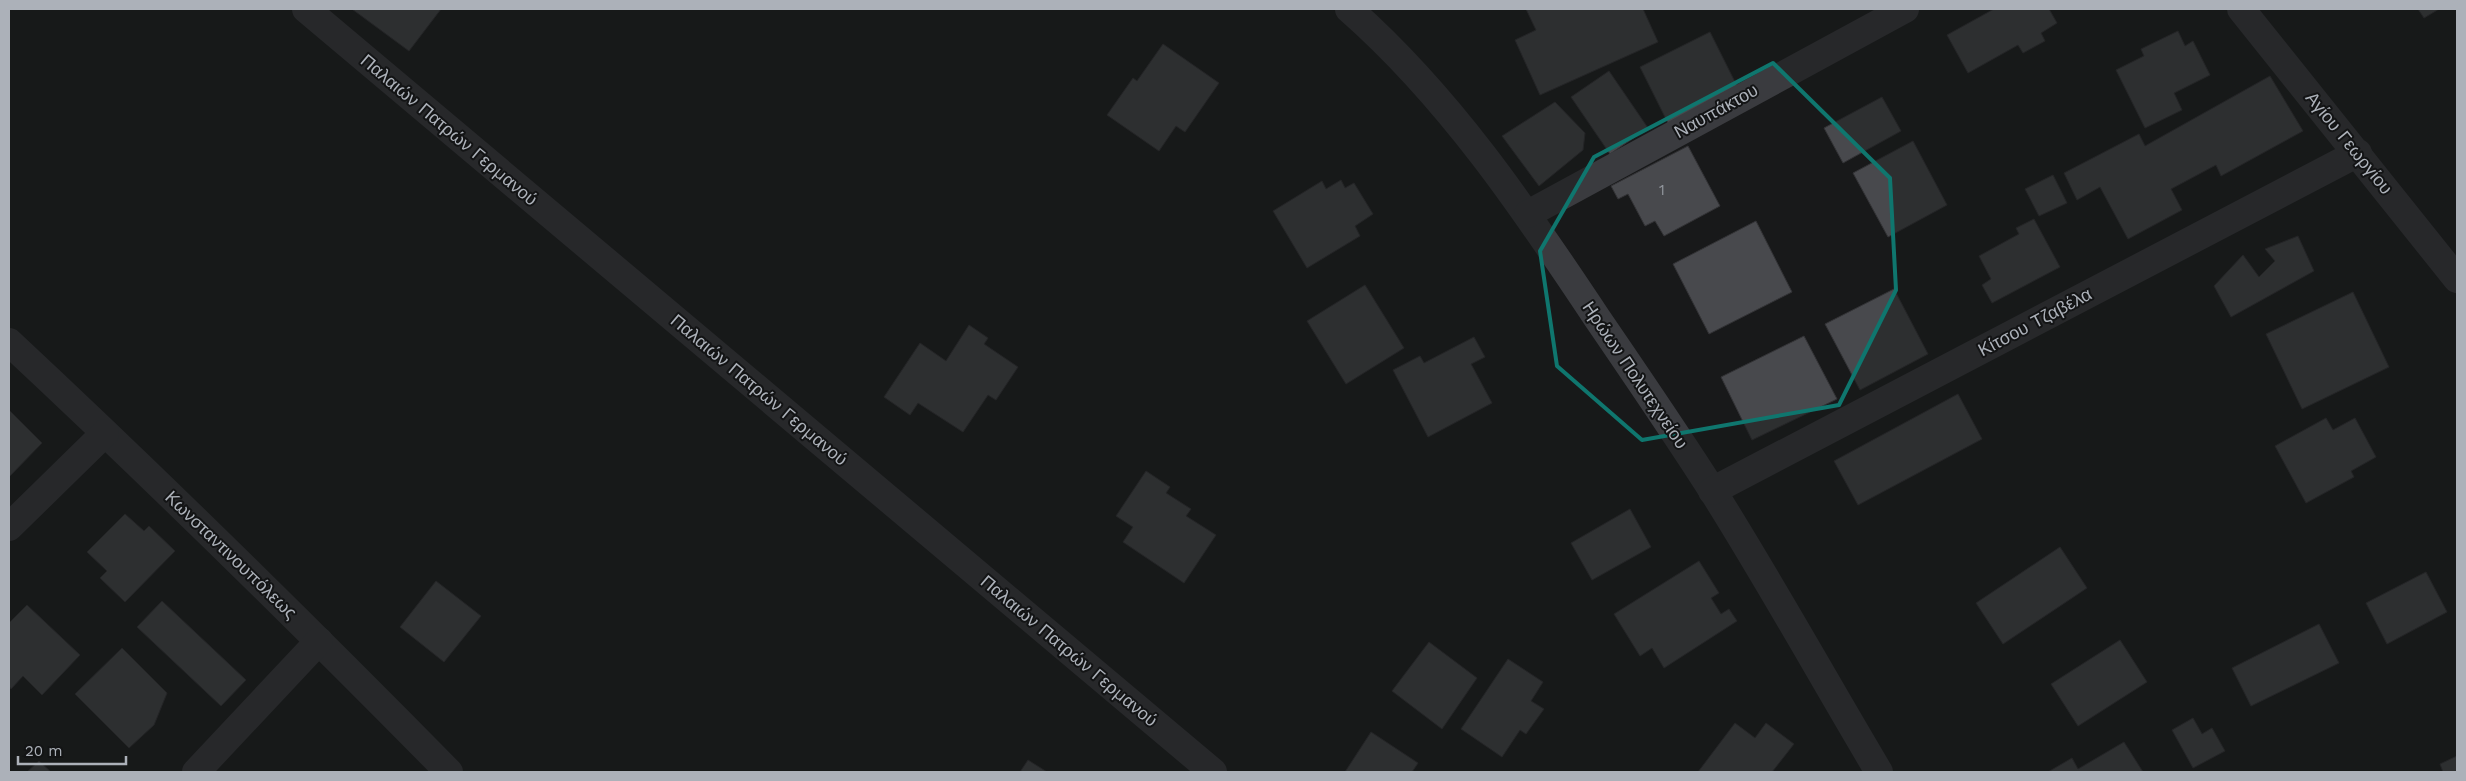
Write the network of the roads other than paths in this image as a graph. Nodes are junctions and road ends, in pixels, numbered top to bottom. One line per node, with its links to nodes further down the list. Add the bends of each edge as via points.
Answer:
1 (306, 9): 16 (street, Παλαιών Πατρών Γερμανού)
2 (1349, 9): 6 (street, Ηρώων Πολυτεχνείου, via 1424,84)
3 (1905, 9): 6 (street, Ναυπάκτου)
4 (2241, 9): 5 (street, Αγίου Γεωργίου)
5 (2358, 153): 7 (street, Αγίου Γεωργίου); 11 (street, Κίτσου Τζαβέλα)
6 (1528, 214): 11 (street, Ηρώων Πολυτεχνείου)
7 (2448, 252): 8 (street, Αγίου Γεωργίου)
8 (2457, 278)
9 (9, 342): 10 (street, Κωνσταντινουπόλεως)
10 (106, 433): 12 (street); 13 (street, Κωνσταντινουπόλεως)
11 (1712, 491): 17 (street, Ηρώων Πολυτεχνείου)
12 (9, 528)
13 (319, 641): 14 (street); 15 (street, Κωνσταντινουπόλεως)
14 (196, 772)
15 (448, 772)
16 (1213, 772)
17 (1878, 772)

